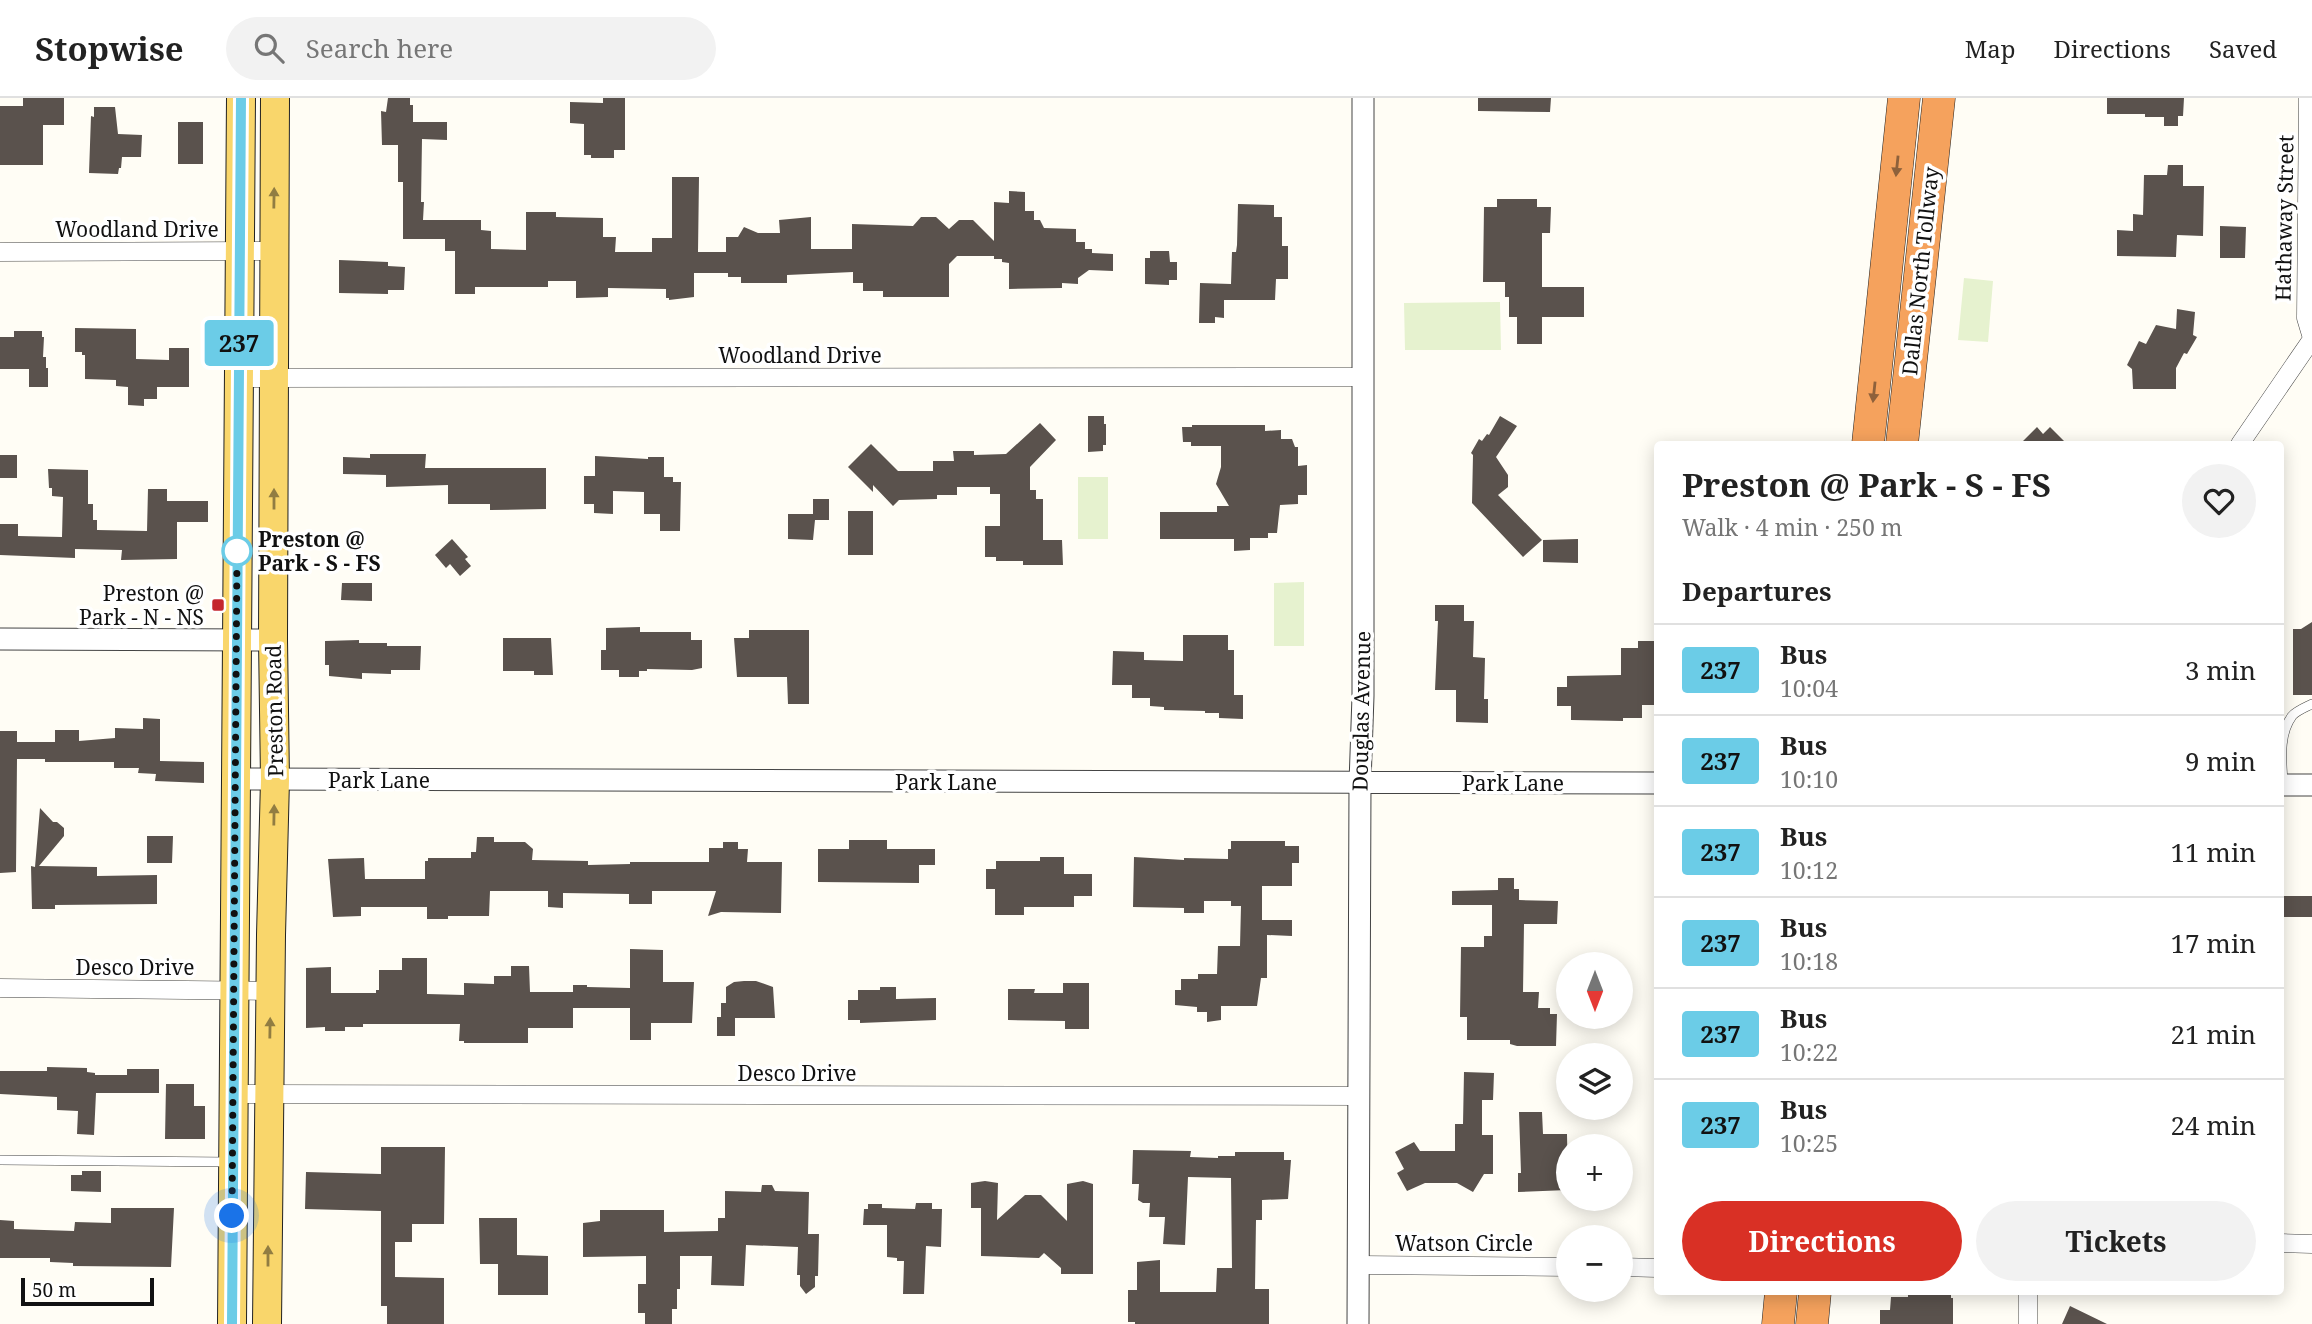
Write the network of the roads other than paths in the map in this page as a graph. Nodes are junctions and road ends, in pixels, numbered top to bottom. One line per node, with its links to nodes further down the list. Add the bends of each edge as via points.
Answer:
1 (241, 98): 9 (main road, Preston Road)
2 (275, 98): 7 (main road, Preston Road, one-way to 2)
3 (1363, 98): 11 (street, Douglas Avenue)
4 (1904, 98): 14 (highway, Dallas North Tollway, one-way to 14)
5 (1939, 98): 15 (highway, Dallas North Tollway)
6 (2308, 98): 10 (street, Hathaway Street, via 2306,318)
7 (273, 251): 9 (street, Woodland Drive); 13 (main road, Preston Road)
8 (0, 252): 9 (street, Woodland Drive)
9 (239, 252): 12 (main road, Preston Road)
10 (2312, 339): 16 (street, Hathaway Street)
11 (1363, 377): 13 (street, Woodland Drive); 24 (street, Douglas Avenue)
12 (238, 378): 13 (street, Woodland Drive); 19 (main road, Preston Road)
13 (274, 378): 18 (main road, Preston Road, one-way to 13)
14 (1868, 441)
15 (1902, 441)
16 (2242, 441)
17 (0, 639): 19 (street)
18 (273, 640): 19 (street); 23 (main road, Preston Road)
19 (236, 641): 22 (main road, Preston Road)
20 (2312, 704): 21 (lane, via 2293,714)
21 (2284, 733)
22 (235, 779): 23 (street, Park Lane); 29 (main road, Preston Road)
23 (275, 780): 24 (street, Park Lane); 30 (main road, Preston Road, one-way to 23)
24 (1360, 783): 25 (street, Park Lane); 33 (street, Douglas Avenue)
25 (1654, 783)
26 (2284, 785): 27 (street)
27 (2312, 785)
28 (0, 988): 29 (street, Desco Drive)
29 (234, 990): 30 (street, Desco Drive); 31 (main road, Preston Road)
30 (270, 991): 32 (main road, Preston Road, one-way to 30)
31 (233, 1094): 32 (street, Desco Drive); 35 (main road, Preston Road)
32 (269, 1094): 33 (street, Desco Drive); 46 (main road, Preston Road, one-way to 32)
33 (1360, 1096): 38 (street, Douglas Avenue)
34 (0, 1160): 35 (lane)
35 (233, 1162): 45 (main road, Preston Road)
36 (2284, 1244): 37 (street)
37 (2312, 1244)
38 (1359, 1265): 39 (street, Watson Circle); 47 (street, Douglas Avenue)
39 (1556, 1267)
40 (1633, 1267): 41 (street)
41 (1654, 1268)
42 (1781, 1295): 48 (highway)
43 (1815, 1295): 49 (highway)
44 (2028, 1295): 50 (street)
45 (232, 1324)
46 (267, 1324)
47 (1358, 1324)
48 (1778, 1324)
49 (1812, 1324)
50 (2028, 1324)

